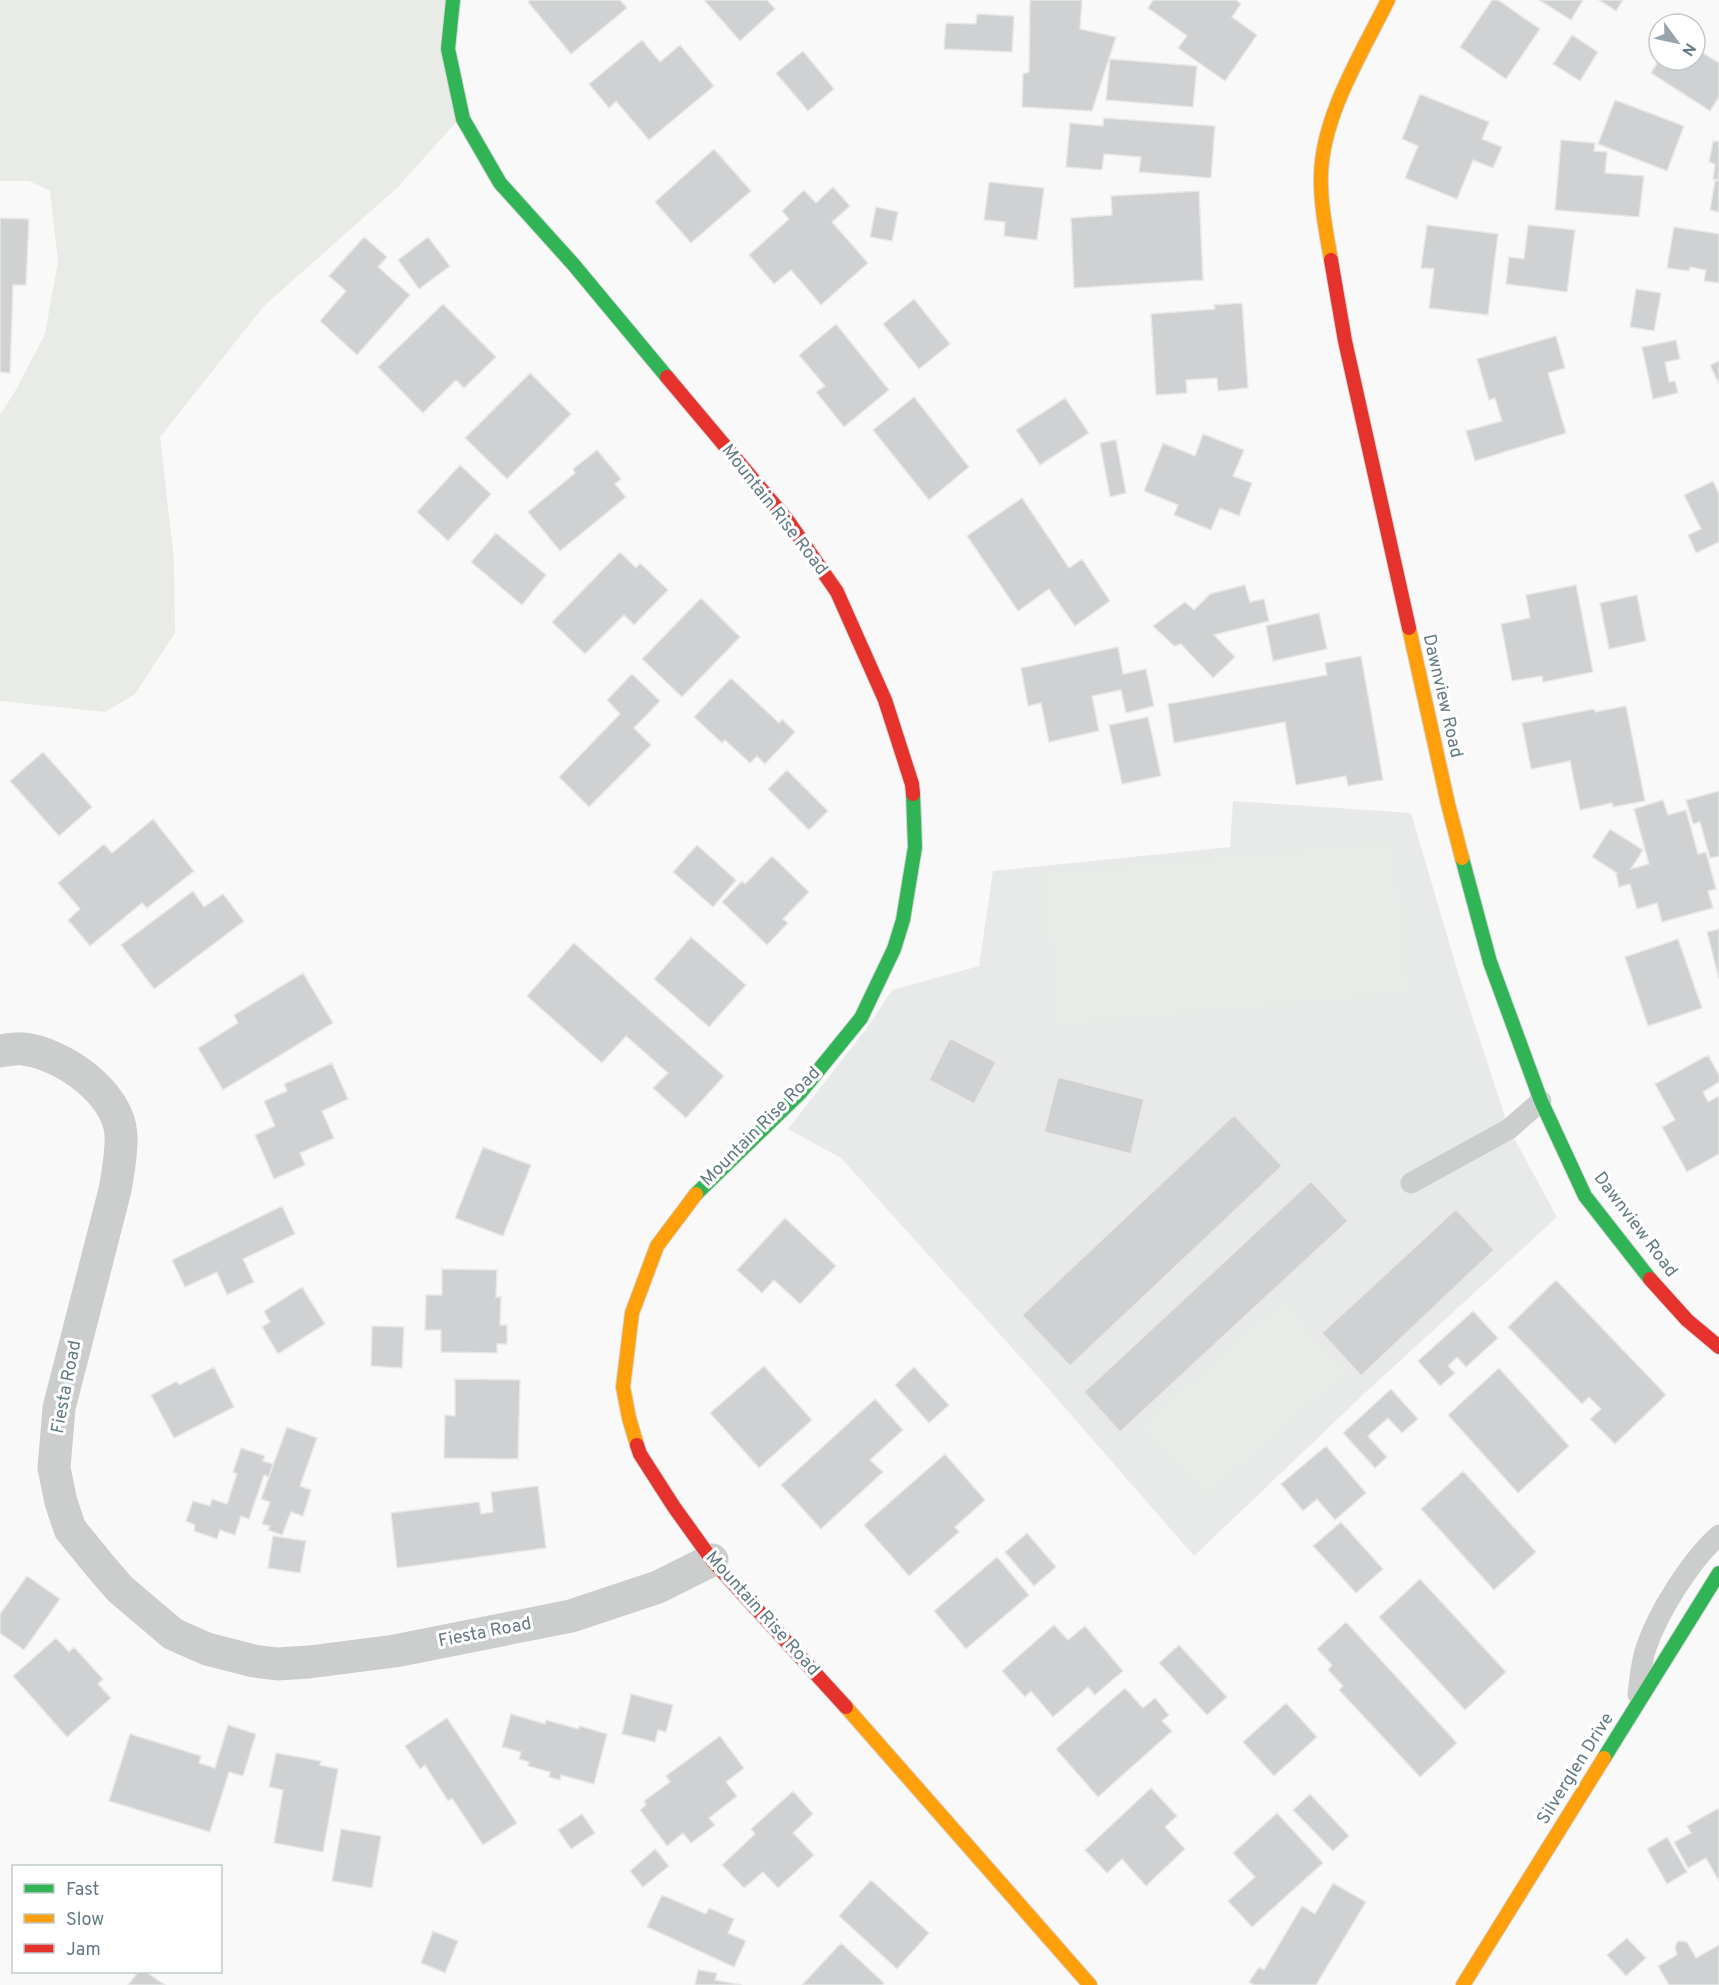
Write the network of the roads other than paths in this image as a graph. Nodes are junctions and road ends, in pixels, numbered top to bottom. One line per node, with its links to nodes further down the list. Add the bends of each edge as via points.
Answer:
1 (453, 0): 8 (street, Mountain Rise Road, via 448,49 463,119 500,183 573,264 788,521 837,592 885,700 912,784 915,847 903,920 894,949 861,1018 800,1093 701,1186 673,1222 657,1246 632,1313 623,1387 640,1454)
2 (1382, 2): 4 (street, Dawnview Road, via 1331,117 1321,174 1323,212 1345,341 1448,804 1490,962)
3 (0, 1051): 8 (street, Fiesta Road, via 22,1048 70,1067 99,1088 121,1133 114,1190 59,1408 54,1468 70,1529 120,1589 174,1634 207,1649 277,1664 384,1653 571,1616 658,1587)
4 (1541, 1101): 5 (lane, via 1509,1129); 6 (street, Dawnview Road, via 1585,1196 1639,1267 1687,1320)
5 (1411, 1183)
6 (1719, 1347)
7 (1719, 1535): 10 (lane, via 1690,1567 1656,1623 1645,1649)
8 (712, 1560): 11 (street, Mountain Rise Road)
9 (1719, 1573): 10 (street, Silverglen Drive)
10 (1635, 1709): 12 (street, Silverglen Drive)
11 (1090, 1985)
12 (1463, 1985)

